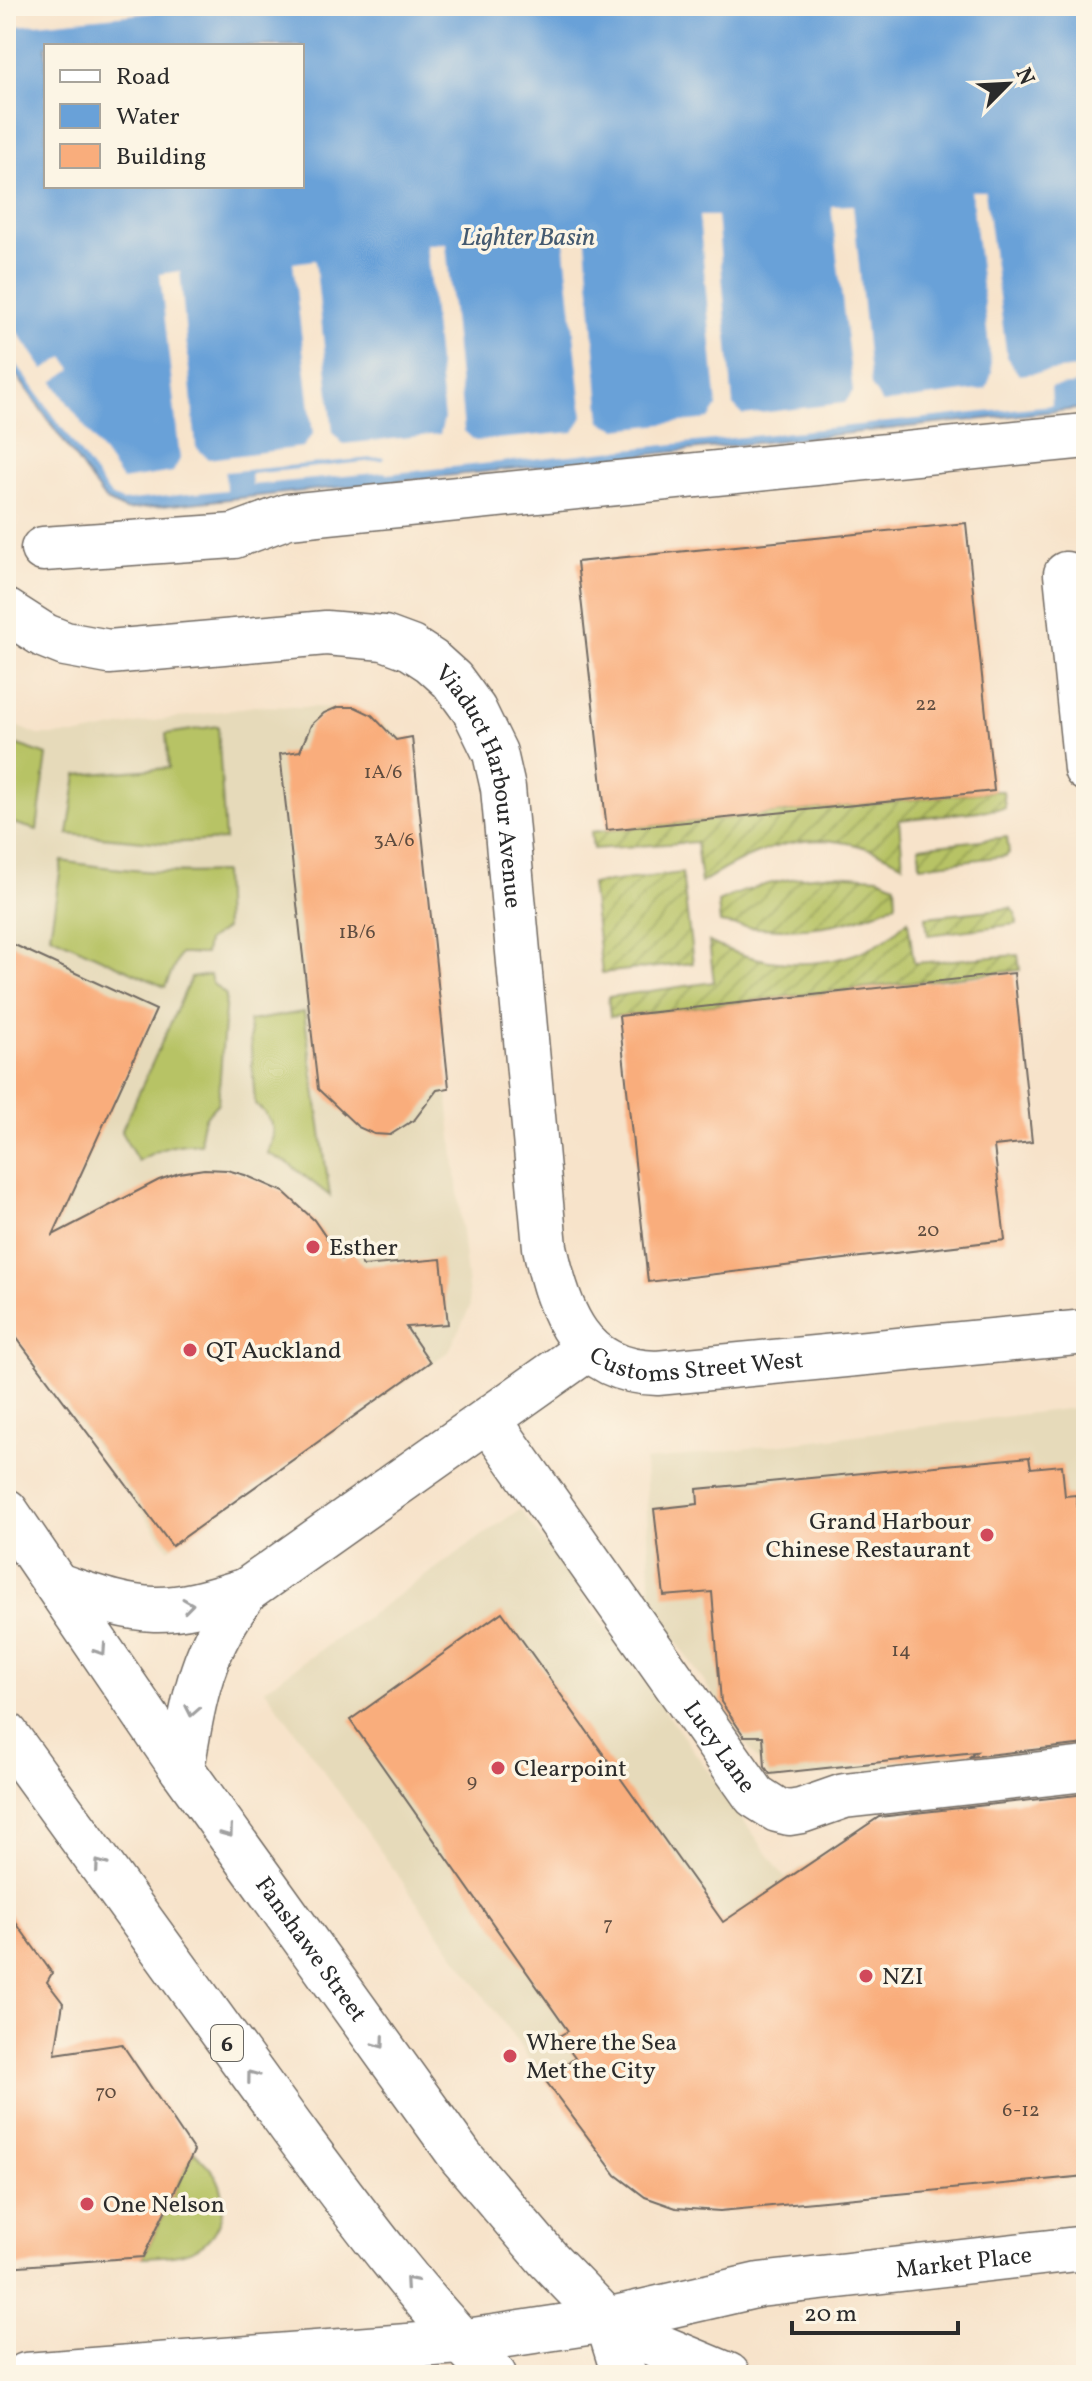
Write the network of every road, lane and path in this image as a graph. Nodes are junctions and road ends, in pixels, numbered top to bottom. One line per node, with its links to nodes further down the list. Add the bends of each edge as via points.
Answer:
1 (1086, 436): 2 (street, via 288,516 234,536)
2 (43, 549)
3 (1066, 574): 5 (street)
4 (6, 611): 7 (street, Viaduct Harbour Avenue, via 65,644 109,652 326,633 384,638 411,648 452,680 495,753 503,788 545,1247 564,1313)
5 (1086, 769)
6 (1086, 1332): 7 (street, Customs Street West, via 657,1373 620,1369)
7 (589, 1348): 8 (street, Customs Street West)
8 (489, 1420): 11 (street, Customs Street West); 14 (street, Lucy Lane, via 765,1804 789,1813 844,1796)
9 (6, 1511): 10 (street, Fanshawe Street)
10 (57, 1585): 11 (street, Customs Street West, one-way to 11, via 154,1609); 13 (street, Fanshawe Street, one-way to 13)
11 (247, 1590): 13 (street, Customs Street West, one-way to 13, via 214,1638 199,1676)
12 (6, 1734): 17 (street, 6, one-way to 12, via 346,2203)
13 (182, 1769): 16 (street, Fanshawe Street, one-way to 16, via 461,2157)
14 (1086, 1769)
15 (1086, 2248): 16 (street, Market Place, via 759,2285)
16 (607, 2320): 17 (street, Market Place); 21 (street, Fanshawe Street); 22 (street)
17 (460, 2342): 18 (street, Market Place); 20 (street, 6)
18 (76, 2373): 19 (street, Market Place)
19 (26, 2375)
20 (494, 2375)
21 (624, 2375)
22 (728, 2375)

